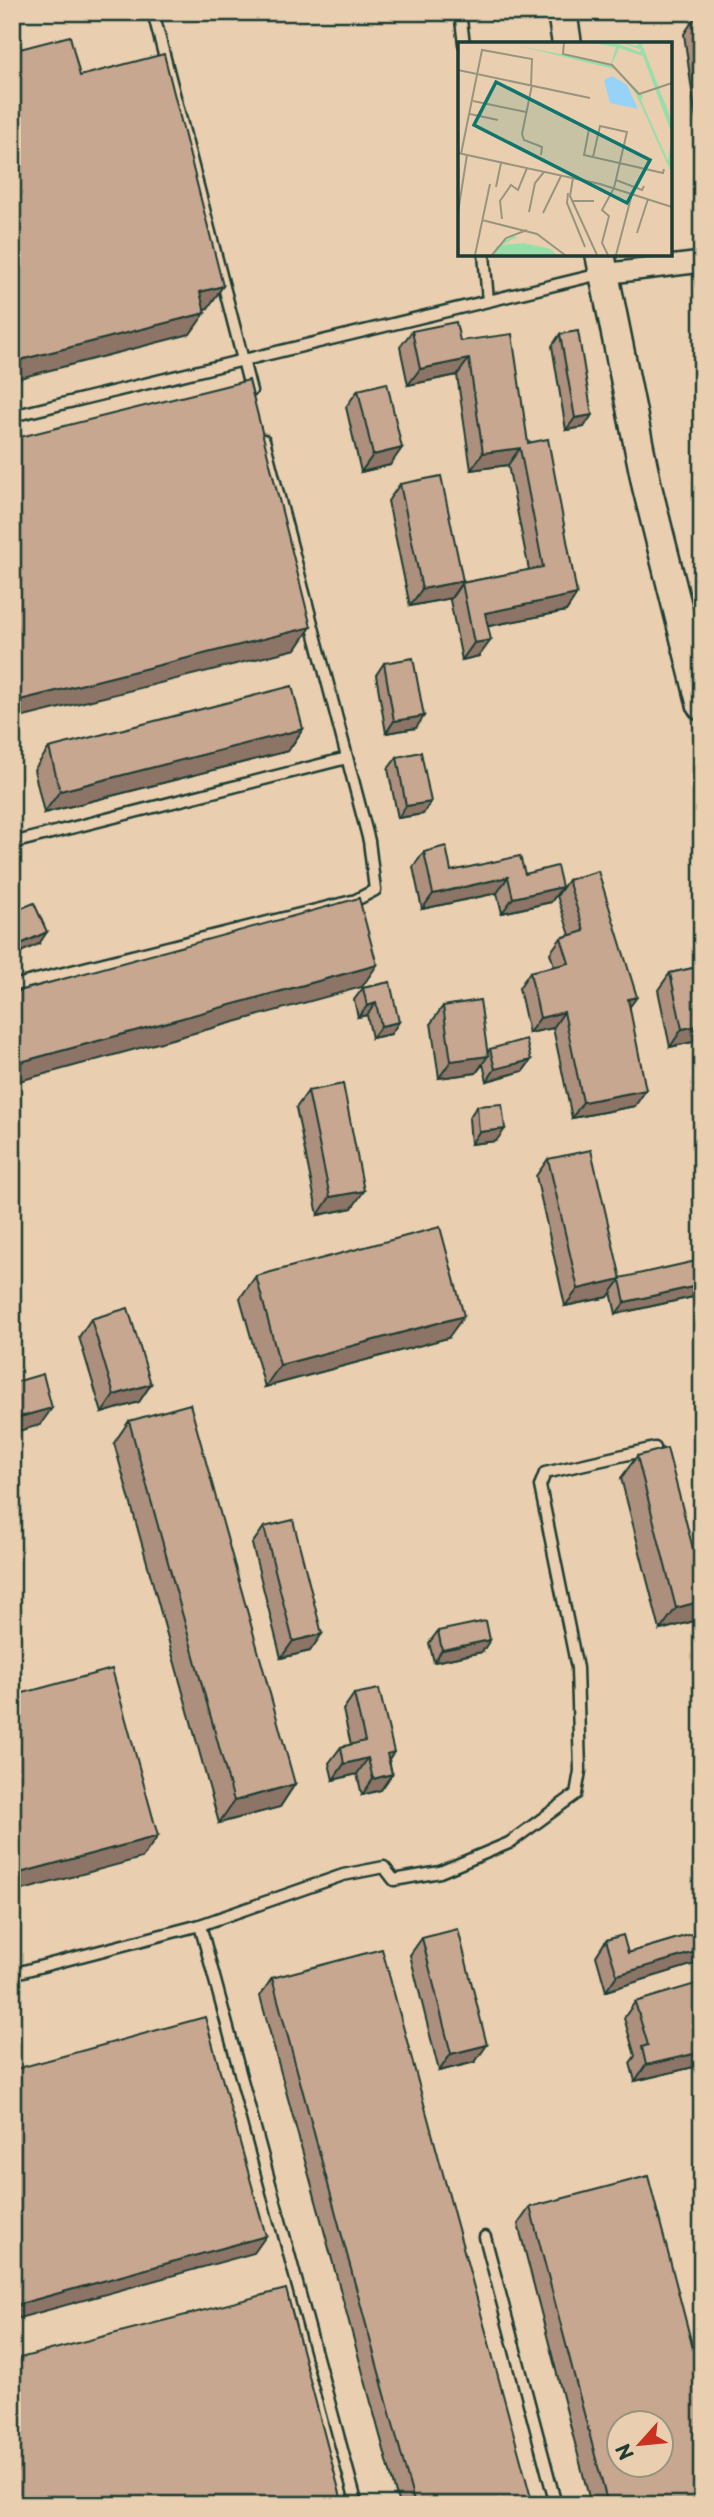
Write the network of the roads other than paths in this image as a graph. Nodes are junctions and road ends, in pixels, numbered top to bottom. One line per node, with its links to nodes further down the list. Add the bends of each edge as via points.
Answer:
1 (153, 12): 10 (lane)
2 (460, 12): 4 (lane)
3 (562, 12): 5 (main road)
4 (464, 42)
5 (567, 42)
6 (484, 256): 9 (lane)
7 (702, 262): 8 (street)
8 (602, 264): 9 (lane); 14 (main road, via 644,474)
9 (488, 301): 10 (lane)
10 (243, 358): 11 (lane); 12 (lane)
11 (253, 398)
12 (12, 416)
13 (260, 425): 15 (lane)
14 (702, 706)
15 (347, 758): 16 (lane); 17 (lane, via 369,841 375,890 356,900)
16 (12, 843)
17 (12, 986)
18 (655, 1448): 19 (lane, via 545,1474 540,1486 577,1668 580,1771 576,1794 509,1843 440,1872 394,1880 384,1867 343,1875)
19 (200, 1925): 20 (lane); 22 (lane)
20 (12, 1974)
21 (485, 2237): 23 (lane)
22 (357, 2505)
23 (556, 2505)

